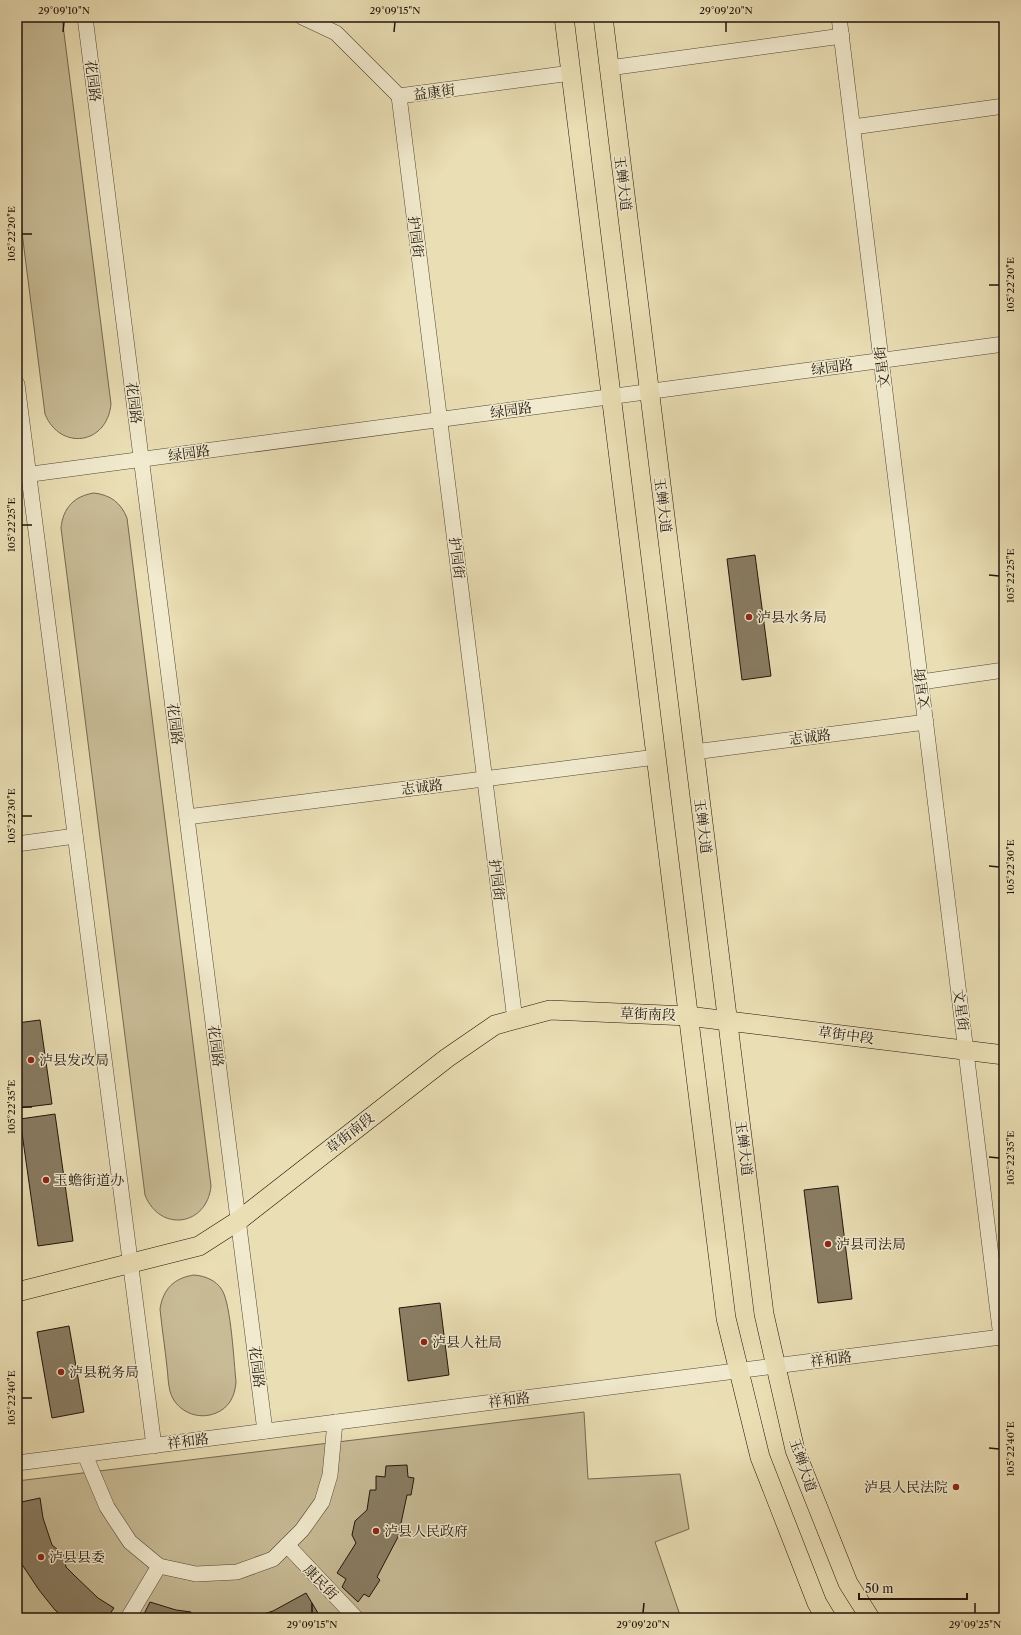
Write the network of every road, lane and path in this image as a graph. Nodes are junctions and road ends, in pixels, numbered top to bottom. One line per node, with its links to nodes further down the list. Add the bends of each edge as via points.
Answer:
1 (85, 17): 18 (street, 花园路)
2 (302, 17): 9 (street, 益康街, via 336,34)
3 (564, 17): 8 (main road)
4 (602, 17): 7 (main road, 玉蝉大道)
5 (840, 17): 6 (street, 文星街)
6 (842, 36): 7 (street); 11 (street, 文星街)
7 (609, 68): 15 (main road, 玉蝉大道)
8 (571, 73): 9 (street, 益康街); 16 (main road)
9 (399, 96): 17 (street, 护园街)
10 (1004, 106): 11 (street)
11 (853, 126): 13 (street, 文星街)
12 (1004, 344): 13 (street, 绿园路)
13 (881, 360): 15 (street, 绿园路); 21 (street, 文星街)
14 (17, 384): 19 (street)
15 (649, 391): 16 (street, 绿园路); 23 (main road, 玉蝉大道)
16 (611, 396): 17 (street, 绿园路); 24 (main road)
17 (439, 420): 18 (street, 绿园路); 25 (street, 护园街)
18 (141, 460): 19 (street, 绿园路); 26 (street, 花园路)
19 (23, 476): 27 (street)
20 (1004, 670): 21 (street)
21 (921, 682): 22 (street, 文星街)
22 (926, 722): 23 (street, 志诚路); 32 (street, 文星街)
23 (694, 752): 31 (main road, 玉蝉大道)
24 (656, 757): 25 (street, 志诚路); 29 (main road)
25 (484, 779): 26 (street, 志诚路); 30 (street, 护园街)
26 (187, 817): 34 (street, 花园路)
27 (75, 836): 28 (street); 35 (street)
28 (17, 844)
29 (688, 1016): 30 (main road, 草街南段, via 550,1010); 31 (main road, 草街中段); 39 (main road, via 726,1318)
30 (515, 1020): 34 (main road, 草街南段, via 496,1025 447,1058)
31 (728, 1020): 32 (main road, 草街中段); 38 (main road, 玉蝉大道, via 764,1314)
32 (966, 1050): 33 (main road, 草街中段); 37 (street, 文星街)
33 (1004, 1055)
34 (238, 1221): 35 (main road, 草街南段, via 199,1246); 41 (street, 花园路)
35 (130, 1263): 36 (main road, 草街南段); 42 (street)
36 (17, 1292)
37 (1003, 1339): 38 (street, 祥和路)
38 (776, 1366): 39 (street, 祥和路); 50 (main road, 玉蝉大道, via 795,1450 848,1583)
39 (739, 1371): 40 (street, 祥和路); 49 (main road, via 760,1457 817,1603)
40 (335, 1422): 41 (street, 祥和路); 45 (street, via 330,1475 322,1502 302,1530)
41 (265, 1431): 42 (street, 祥和路)
42 (154, 1446): 43 (street, 祥和路)
43 (85, 1455): 44 (street, 祥和路); 46 (street, via 107,1507 130,1542)
44 (17, 1463)
45 (287, 1545): 46 (street, via 273,1558 236,1572 196,1574); 48 (street, 康民街)
46 (159, 1566): 47 (street)
47 (128, 1618)
48 (356, 1618)
49 (826, 1618)
50 (870, 1618)

